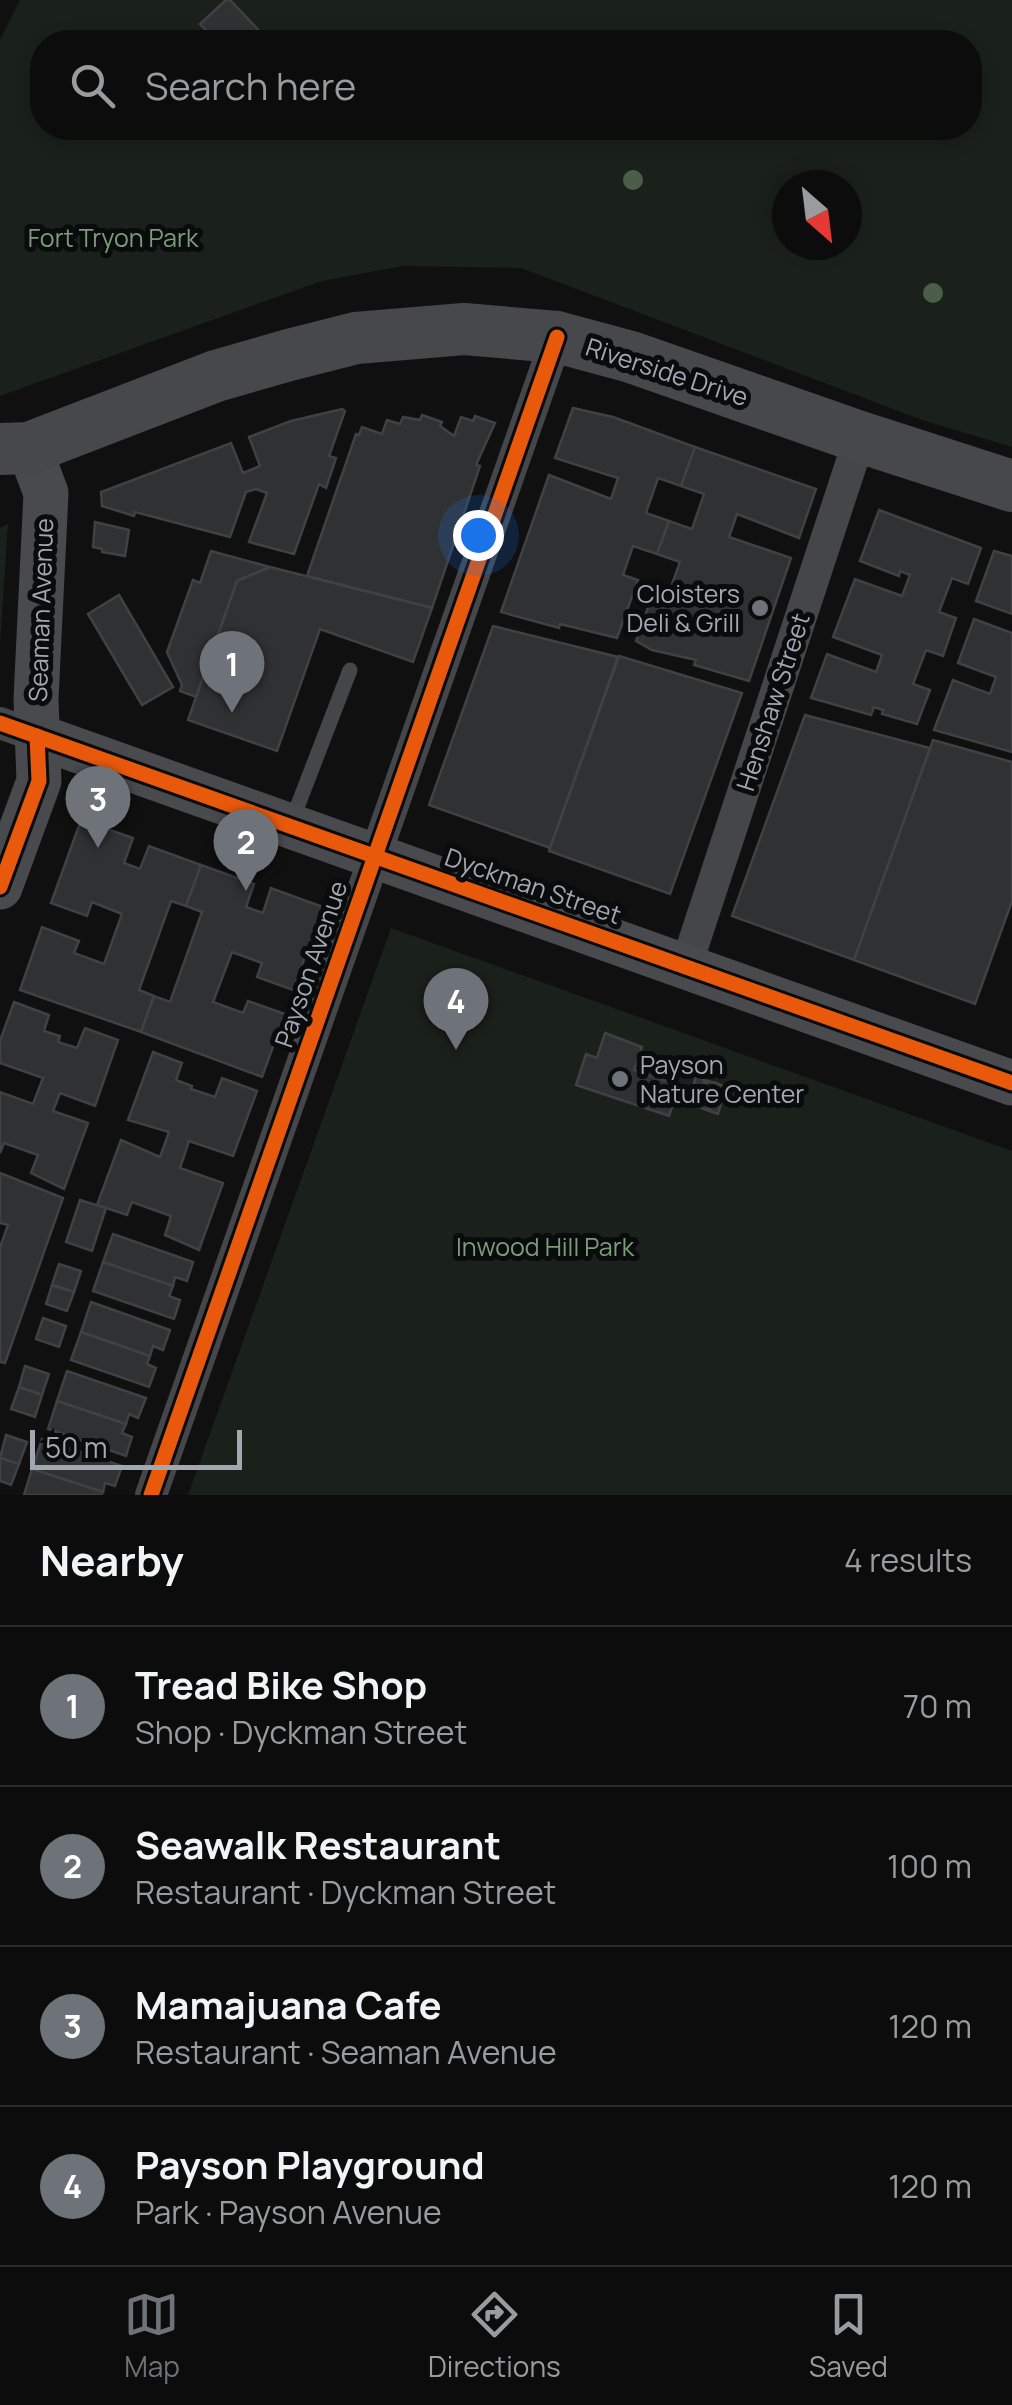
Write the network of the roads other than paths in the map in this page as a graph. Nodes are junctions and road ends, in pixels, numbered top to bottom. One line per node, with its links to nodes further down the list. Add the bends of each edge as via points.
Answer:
1 (557, 337): 2 (main road, Riverside Drive, via 631,356); 3 (main road, Riverside Drive, via 464,329 356,338 216,376); 8 (street, Payson Avenue)
2 (860, 437): 4 (main road, Riverside Drive); 10 (street, Henshaw Street)
3 (10, 457): 6 (main road, Seaman Avenue, via 46,494 36,699)
4 (1012, 486)
5 (350, 670): 7 (lane)
6 (18, 730): 7 (main road, Dyckman Street); 9 (main road, Seaman Avenue, via 39,781)
7 (290, 827): 8 (main road, Dyckman Street)
8 (375, 858): 10 (main road, Dyckman Street); 12 (street, Payson Avenue)
9 (0, 887)
10 (686, 966): 11 (main road, Dyckman Street)
11 (1012, 1083)
12 (151, 1495)

